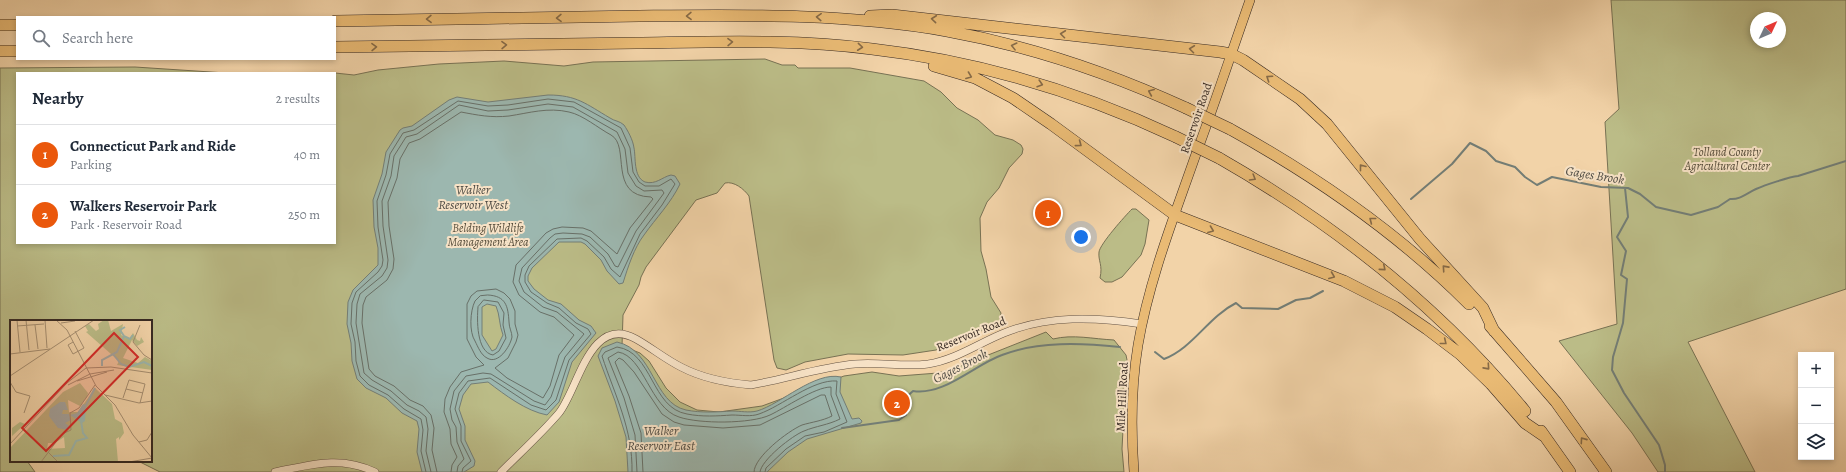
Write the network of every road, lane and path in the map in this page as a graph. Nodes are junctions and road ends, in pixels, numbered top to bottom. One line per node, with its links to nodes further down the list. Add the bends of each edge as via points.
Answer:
1 (1250, 0): 10 (main road, Reservoir Road)
2 (858, 19): 3 (highway, one-way to 3, via 765,15); 10 (highway, one-way to 2, via 892,15); 13 (highway, one-way to 2, bridge, via 1431,268 1356,207 1299,169 1230,129 1112,77 1022,48 946,31)
3 (336, 21)
4 (0, 25): 5 (highway)
5 (16, 25)
6 (336, 47): 9 (highway, one-way to 9, via 765,42 831,44)
7 (0, 51): 8 (highway)
8 (16, 51)
9 (907, 54): 11 (highway, one-way to 11, via 923,63 975,78 1013,98); 14 (highway, one-way to 14, bridge, via 987,70 1043,85 1122,113 1219,158 1268,187 1326,225 1402,284 1485,364)
10 (1231, 54): 11 (main road, Reservoir Road); 13 (highway, one-way to 10, via 1483,308 1420,239 1328,124 1290,92)
11 (1175, 215): 12 (main road, Reservoir Road); 14 (highway, one-way to 14, via 1344,281 1395,307 1460,354 1525,423)
12 (1142, 324): 17 (street, Reservoir Road, via 1078,318 1049,322 1019,328 929,364 855,364 751,385 735,384 694,373 636,339 627,335 612,336 600,342 586,358 559,413); 18 (main road, Mile Hill Road, via 1134,386)
13 (1494, 330): 20 (highway, one-way to 13, via 1556,402)
14 (1544, 436): 19 (highway)
15 (275, 472): 16 (street, via 336,461)
16 (375, 472)
17 (501, 472)
18 (1134, 472)
19 (1570, 472)
20 (1606, 472)

